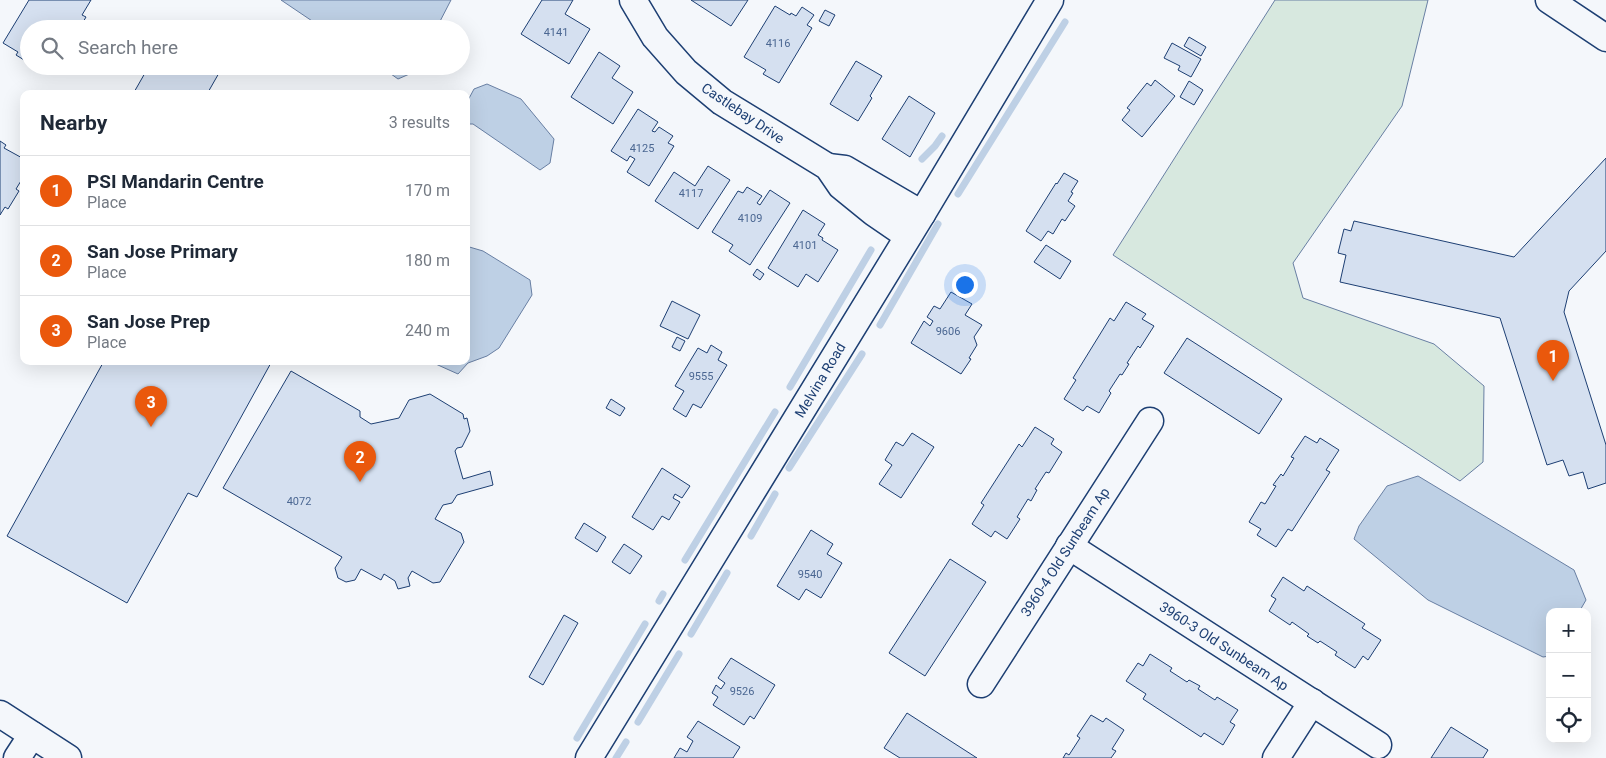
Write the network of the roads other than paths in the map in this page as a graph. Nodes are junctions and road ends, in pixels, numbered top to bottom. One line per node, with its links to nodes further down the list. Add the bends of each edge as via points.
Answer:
1 (633, 0): 5 (street, Castlebay Drive, via 655,37 686,72 722,102)
2 (1050, 0): 6 (street, Melvina Road)
3 (1549, 0): 4 (street)
4 (1606, 38)
5 (828, 167): 6 (street, Castlebay Drive, via 845,169); 7 (street, Castlebay Drive, via 841,186)
6 (922, 214): 7 (street, Melvina Road)
7 (908, 236): 17 (street, Melvina Road)
8 (1150, 421): 9 (street, 3960-4 Old Sunbeam Ap)
9 (1069, 546): 10 (street, 3960-4 Old Sunbeam Ap); 11 (street, 3960-3 Old Sunbeam Ap)
10 (982, 684)
11 (1312, 702): 14 (street, 3960-3 Old Sunbeam Ap); 18 (street)
12 (0, 714): 13 (street)
13 (32, 735): 15 (street); 16 (street)
14 (1378, 745)
15 (17, 758)
16 (68, 758)
17 (589, 758)
18 (1276, 758)

